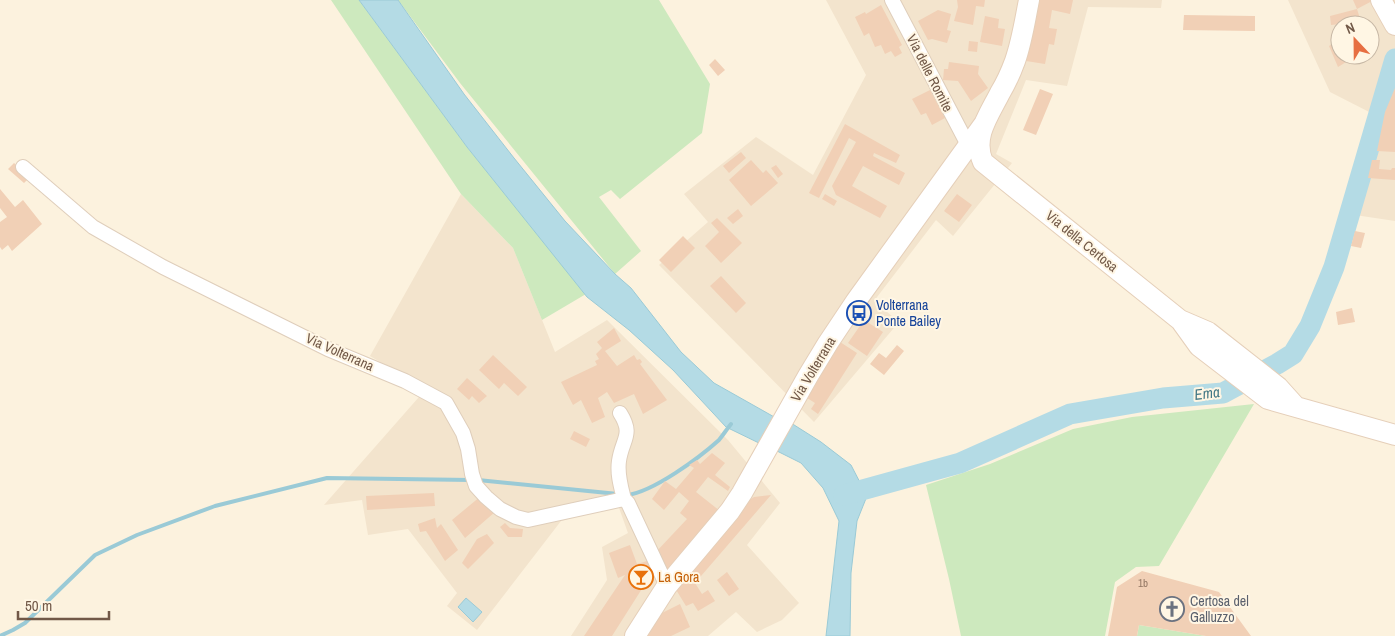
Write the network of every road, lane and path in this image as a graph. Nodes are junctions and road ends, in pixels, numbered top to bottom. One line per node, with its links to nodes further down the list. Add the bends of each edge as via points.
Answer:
1 (892, 0): 5 (street, Via delle Romite)
2 (1030, 0): 5 (main road, via 1014,61 984,124 980,154)
3 (1382, 0): 4 (main road)
4 (1395, 25)
5 (968, 159): 8 (main road, Via della Certosa, via 1296,408); 10 (main road, Via Volterrana, via 856,302 828,343 730,511)
6 (23, 167): 9 (street, Via Volterrana, via 93,227 163,267 328,349 405,380 446,403 463,433 476,486 500,509 528,520)
7 (620, 413): 9 (street, via 626,422 627,432 619,461)
8 (1395, 435)
9 (624, 499): 10 (street)
10 (667, 586): 11 (main road, Via Volterrana)
11 (635, 636)

